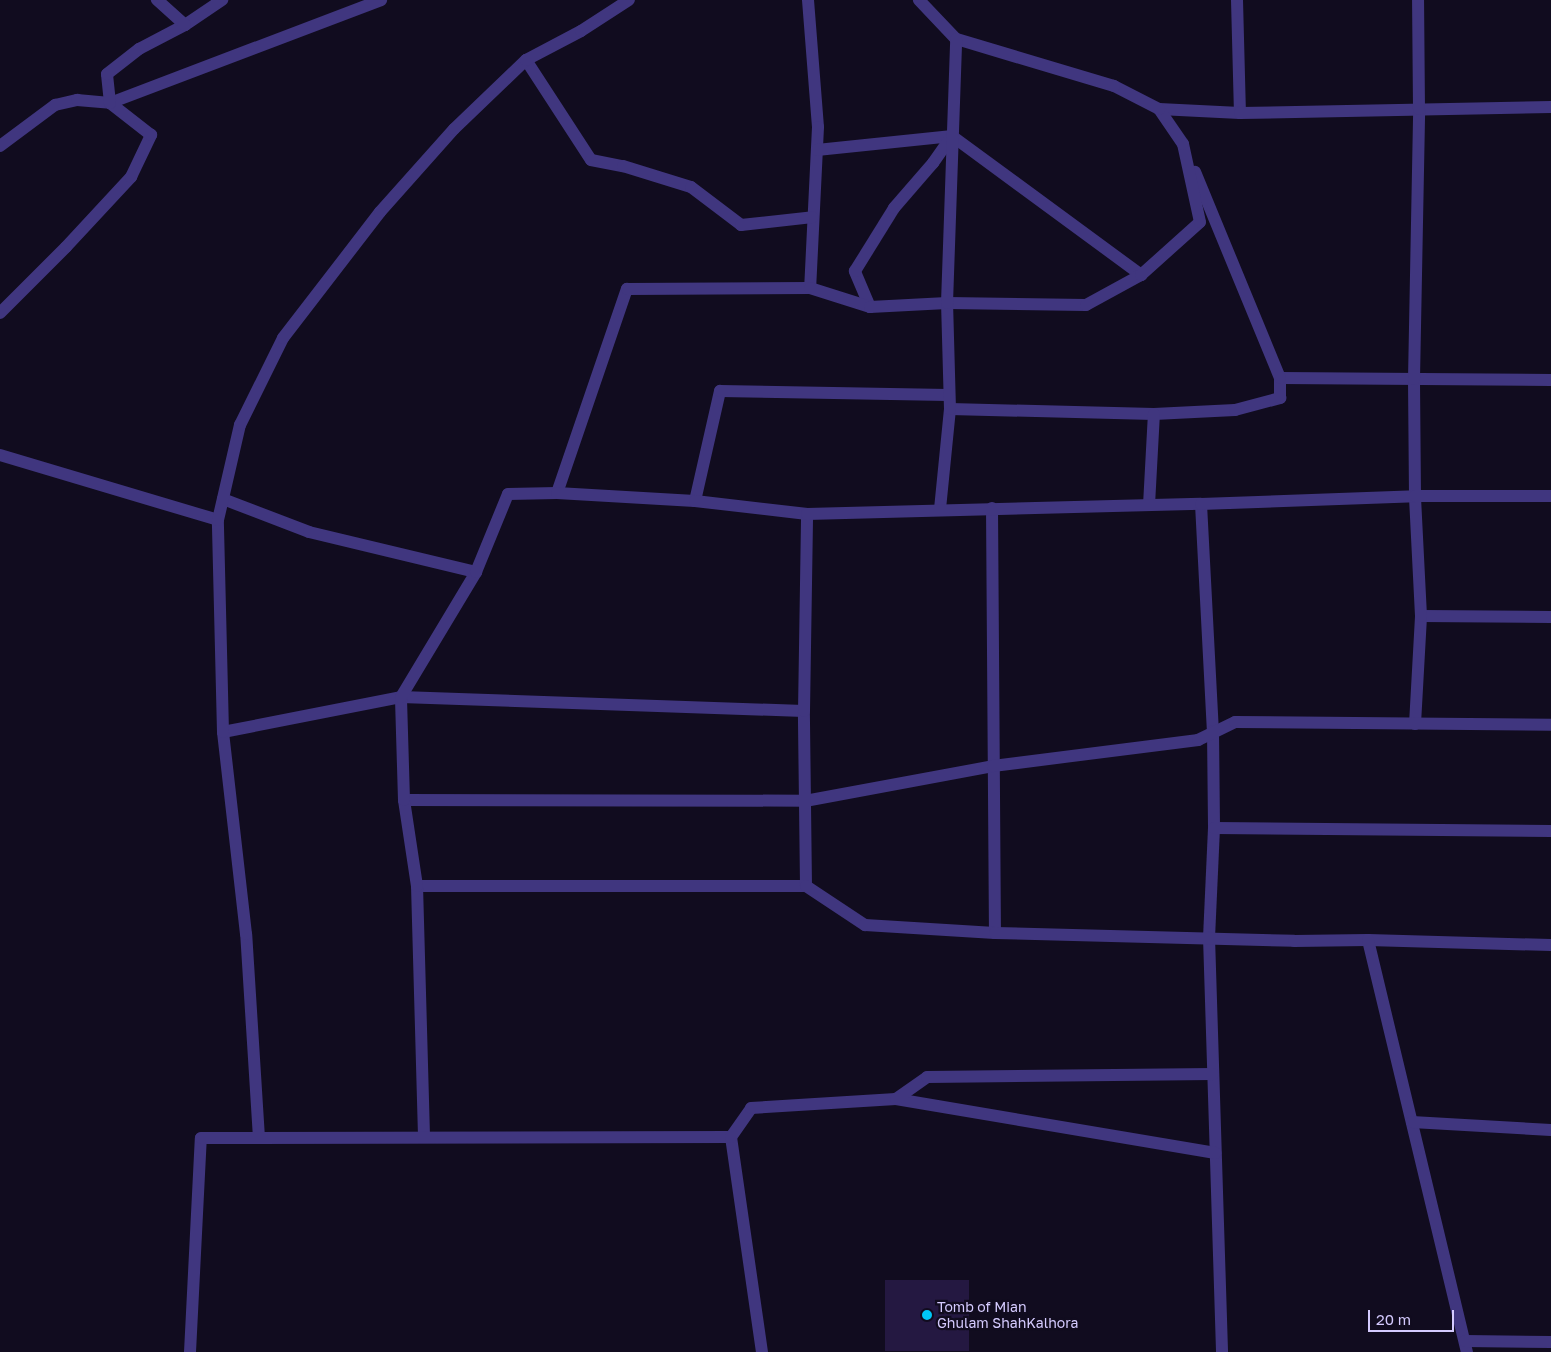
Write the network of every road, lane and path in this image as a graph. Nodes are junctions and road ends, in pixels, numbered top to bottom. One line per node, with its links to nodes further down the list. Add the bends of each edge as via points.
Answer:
1 (157, 0): 9 (street)
2 (222, 0): 9 (street)
3 (381, 0): 12 (street)
4 (629, 0): 11 (street, via 581,31)
5 (808, 0): 20 (street)
6 (919, 0): 10 (street)
7 (1237, 0): 16 (street)
8 (1418, 0): 15 (street)
9 (185, 25): 12 (street, via 139,49 106,74)
10 (956, 39): 14 (street, via 1114,86); 17 (street)
11 (526, 60): 21 (street, via 590,160 623,166 691,187 741,225); 37 (street, via 454,128 380,212 283,338 240,425)
12 (110, 103): 19 (street, via 77,100 55,105); 26 (street, via 151,135 131,177)
13 (1551, 107): 15 (street)
14 (1159, 109): 16 (street); 18 (street)
15 (1419, 109): 16 (street); 28 (street)
16 (1240, 113)
17 (952, 136): 20 (street); 22 (street); 24 (street); 25 (street, via 894,208 855,271)
18 (1183, 144): 22 (street, via 1200,222); 27 (street)
19 (0, 146)
20 (817, 150): 21 (street)
21 (813, 217): 23 (street)
22 (1141, 275): 24 (street, via 1086,305)
23 (810, 288): 25 (street); 34 (street, via 628,288)
24 (947, 304): 25 (street); 30 (street)
25 (870, 307)
26 (0, 313)
27 (1280, 378): 28 (street); 32 (street, via 1280,398 1235,410)
28 (1414, 379): 29 (street); 35 (street)
29 (1551, 380)
30 (948, 395): 31 (street); 38 (street, via 720,392)
31 (950, 409): 32 (street); 42 (street)
32 (1154, 414): 40 (street)
33 (0, 455): 44 (street)
34 (557, 493): 38 (street); 45 (street, via 508,494)
35 (1415, 496): 36 (street); 39 (street); 46 (street)
36 (1551, 496)
37 (223, 498): 44 (street); 45 (street, via 309,532)
38 (695, 501): 43 (street)
39 (1201, 504): 40 (street); 52 (street)
40 (1149, 505): 41 (street)
41 (992, 508): 42 (street); 54 (street)
42 (940, 509): 43 (street)
43 (807, 514): 49 (street)
44 (218, 520): 53 (street)
45 (476, 572): 48 (street)
46 (1421, 616): 47 (street); 50 (street)
47 (1551, 616)
48 (401, 697): 49 (street); 53 (street); 55 (street)
49 (804, 711): 56 (street)
50 (1415, 724): 51 (street); 52 (street, via 1235,722)
51 (1551, 725)
52 (1213, 731): 54 (street, via 1198,740); 57 (street)
53 (223, 732): 71 (street, via 246,934)
54 (992, 766): 56 (street); 61 (street)
55 (404, 800): 56 (street); 59 (street)
56 (804, 802): 60 (street)
57 (1214, 828): 58 (street); 62 (street)
58 (1551, 831)
59 (417, 886): 60 (street); 69 (street)
60 (806, 886): 61 (street, via 864,925)
61 (995, 933): 62 (street)
62 (1209, 937): 63 (street); 65 (street)
63 (1368, 940): 64 (street); 67 (street)
64 (1551, 944)
65 (1213, 1074): 66 (street, via 927,1077); 72 (street)
66 (896, 1099): 70 (street, via 751,1108); 72 (street)
67 (1412, 1122): 68 (street); 74 (street)
68 (1551, 1130)
69 (424, 1136): 70 (street); 71 (street)
70 (731, 1137): 76 (street)
71 (259, 1138): 75 (street, via 201,1138)
72 (1215, 1153): 77 (street)
73 (1551, 1342): 74 (street)
74 (1466, 1347)
75 (190, 1352)
76 (762, 1352)
77 (1222, 1352)

